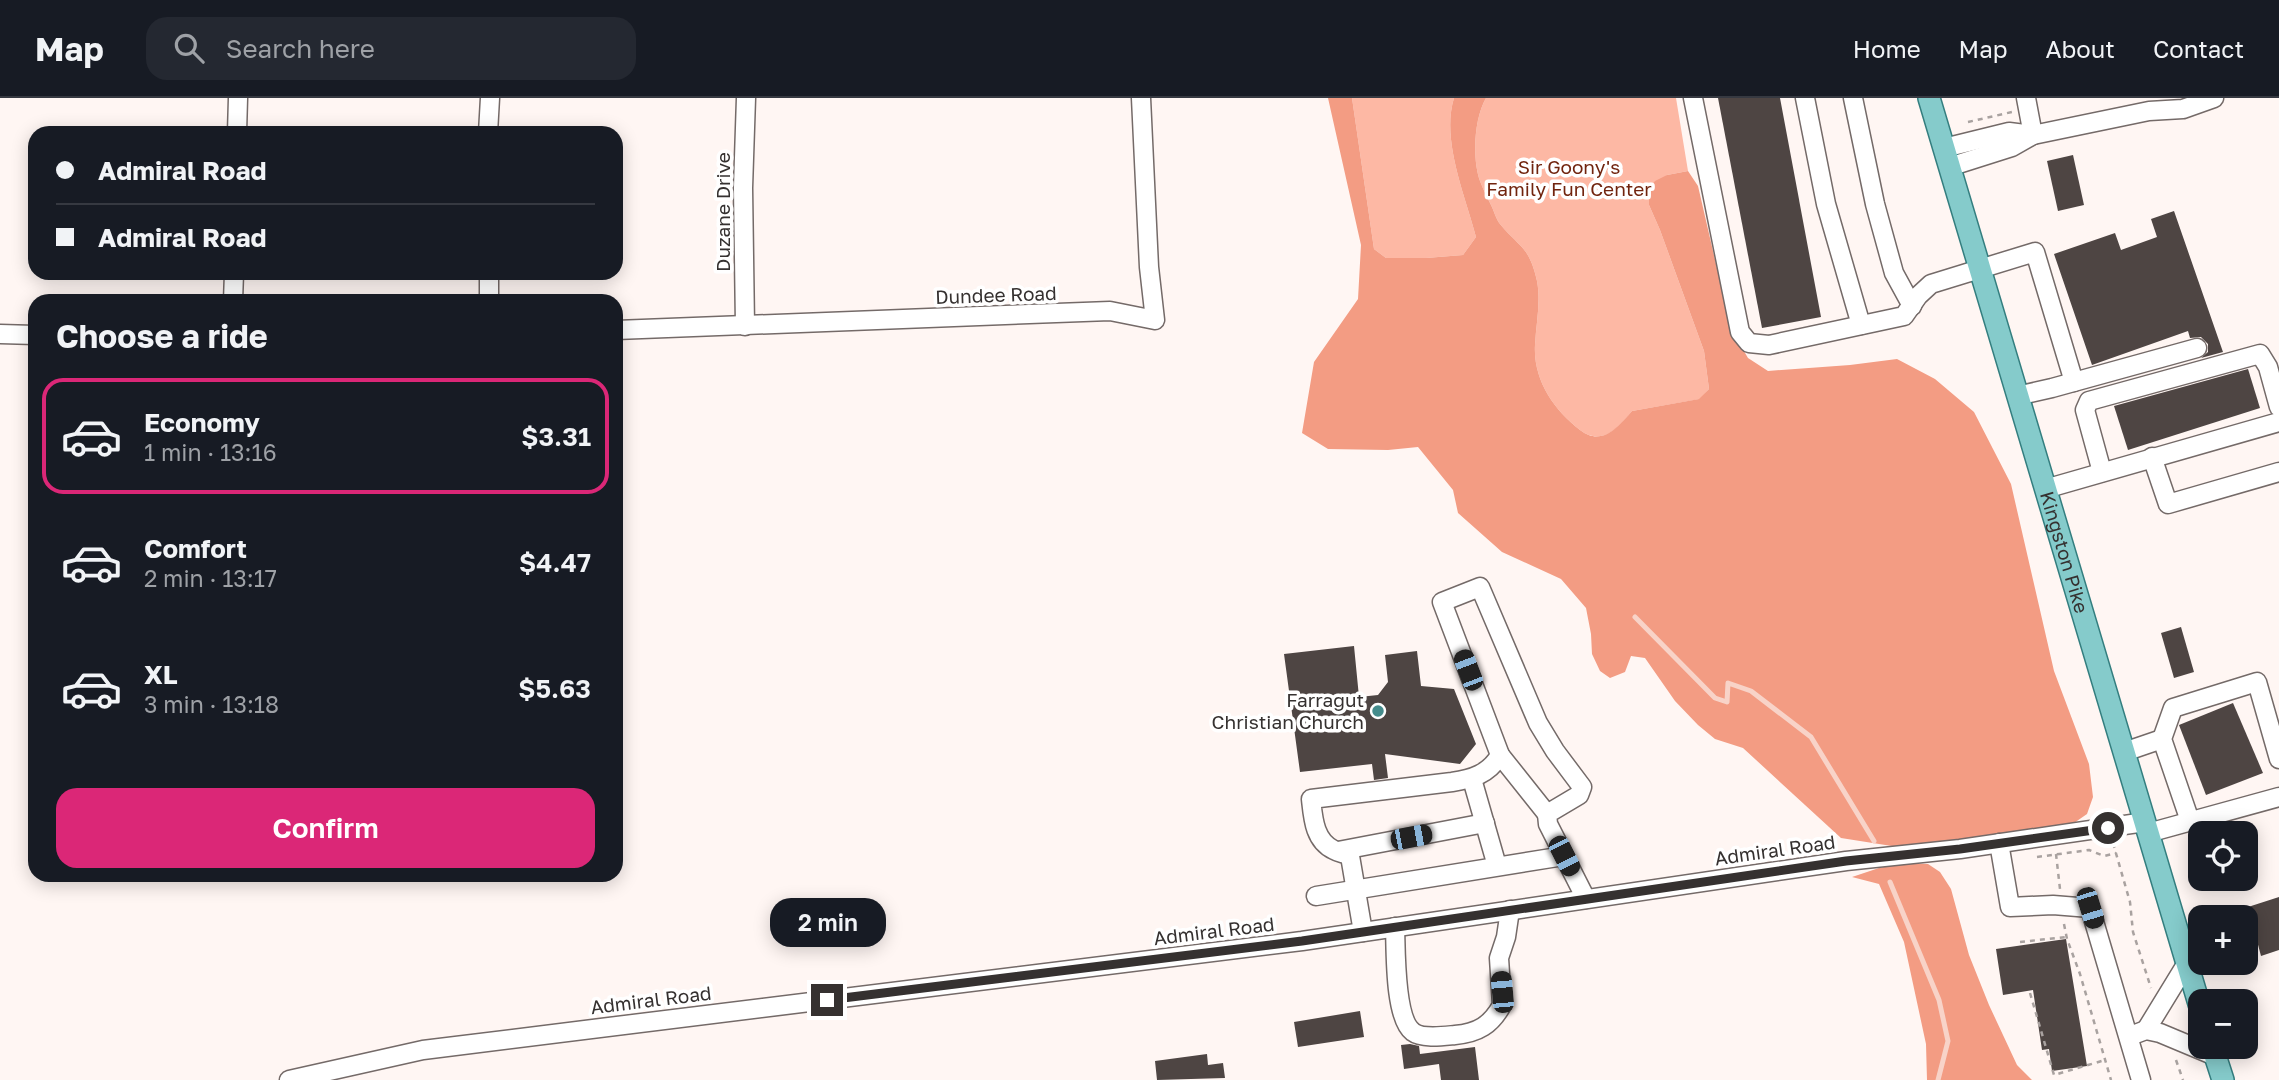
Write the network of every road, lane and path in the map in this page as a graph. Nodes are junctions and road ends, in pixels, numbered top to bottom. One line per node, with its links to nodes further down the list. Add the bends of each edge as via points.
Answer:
1 (238, 98): 13 (street)
2 (490, 98): 14 (street)
3 (746, 98): 20 (street, Duzane Drive)
4 (1141, 98): 20 (street, Dundee Road, via 1155,320 1110,311)
5 (1693, 98): 19 (street, via 1740,332 1749,343 1769,345)
6 (1805, 98): 19 (street, via 1826,204)
7 (1853, 98): 18 (street, via 1894,274)
8 (1929, 98): 16 (main road, Kingston Pike)
9 (2214, 98): 11 (street, via 2183,109)
10 (2027, 103): 12 (path); 15 (street)
11 (2148, 104): 15 (street)
12 (1968, 122)
13 (237, 126)
14 (488, 126)
15 (2033, 135): 16 (street, via 2012,148)
16 (1946, 158): 17 (main road, Kingston Pike)
17 (1979, 270): 18 (street, via 1931,284); 25 (street, via 2035,251); 26 (main road, Kingston Pike)
18 (1912, 306): 19 (street, via 1904,316)
19 (1861, 325)
20 (745, 326): 21 (street, Dundee Road)
21 (623, 330)
22 (0, 334): 23 (street)
23 (28, 335)
24 (2197, 348): 25 (street)
25 (2074, 382): 26 (street)
26 (2017, 396): 32 (main road, Kingston Pike)
27 (2279, 407): 30 (street, via 2260,354 2089,401 2085,410)
28 (2279, 422): 29 (street)
29 (2152, 457): 30 (street); 31 (street, via 2168,504)
30 (2102, 472): 32 (street)
31 (2279, 472)
32 (2045, 489): 34 (main road, Kingston Pike)
33 (2162, 739): 34 (street); 36 (street, via 2173,708 2257,682); 41 (street)
34 (2124, 752): 43 (main road, Kingston Pike)
35 (1500, 755): 37 (street, via 1493,767); 39 (street); 39 (street, via 1442,602 1480,587 1538,723 1582,787 1579,794)
36 (2279, 759)
37 (1472, 779): 42 (street); 46 (street, via 1311,799 1314,827 1332,850)
38 (2279, 797): 41 (street, Admiral Road)
39 (1547, 814): 48 (street)
40 (2188, 821): 43 (street, Admiral Road)
41 (2190, 821)
42 (1485, 823): 46 (street); 49 (street)
43 (2147, 827): 44 (street, Admiral Road); 59 (main road, Kingston Pike)
44 (2108, 828): 45 (street, Admiral Road); 62 (path, via 2154,999 2152,1009)
45 (1999, 843): 52 (street, Admiral Road); 53 (street, via 2010,907)
46 (1338, 851): 50 (street, via 1350,856)
47 (2056, 854): 53 (path)
48 (1564, 856): 49 (street); 52 (street)
49 (1497, 866): 50 (street)
50 (1356, 889): 51 (street); 56 (street)
51 (1316, 896)
52 (1586, 899): 54 (street, Admiral Road)
53 (2062, 906): 57 (path); 63 (street, via 2090,908)
54 (1510, 910): 55 (street, Admiral Road); 55 (street, via 1499,958 1502,1005 1485,1028 1454,1035 1425,1035 1409,1028 1398,984)
55 (1395, 927): 56 (street, Admiral Road)
56 (1363, 932): 68 (street, Admiral Road, via 423,1050)
57 (2066, 937): 58 (path); 67 (path)
58 (2020, 942)
59 (2187, 963): 60 (main road, Kingston Pike); 62 (street)
60 (2195, 989)
61 (2030, 993): 67 (path, via 2054,1075)
62 (2157, 1014): 63 (street)
63 (2138, 1033): 64 (street); 70 (street)
64 (2169, 1036): 65 (street); 71 (path)
65 (2188, 1042)
66 (2216, 1059): 72 (main road)
67 (2105, 1060): 69 (path)
68 (289, 1080)
69 (2111, 1080)
70 (2141, 1080)
71 (2183, 1080)
72 (2223, 1080)

